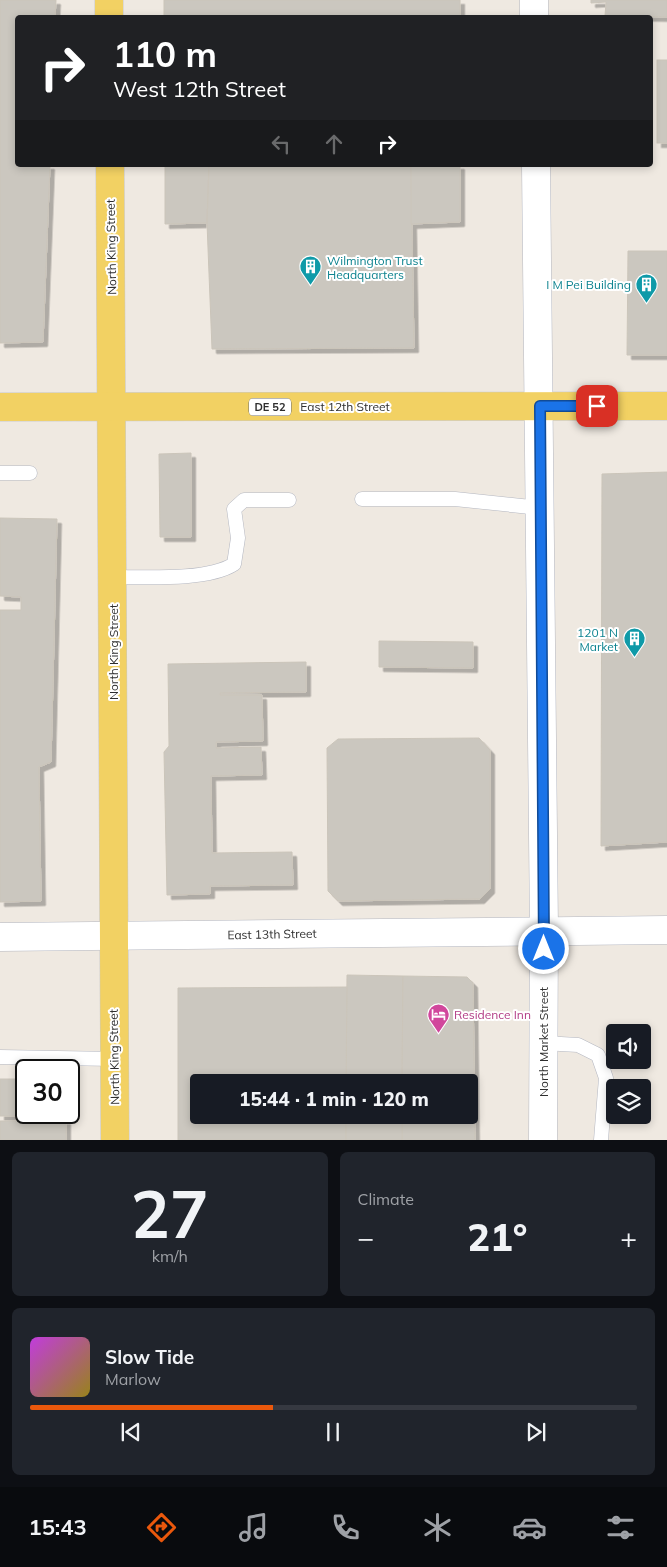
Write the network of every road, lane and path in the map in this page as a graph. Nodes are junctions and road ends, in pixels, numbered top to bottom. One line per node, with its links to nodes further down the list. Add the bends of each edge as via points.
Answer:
1 (108, 0): 3 (main road)
2 (534, 0): 4 (street)
3 (109, 15)
4 (534, 15)
5 (110, 167): 10 (main road, North King Street)
6 (536, 167): 7 (street, North Market Street)
7 (540, 406): 8 (main road, DE 52); 10 (main road, East 12th Street / DE 52); 15 (street, North Market Street)
8 (667, 406)
9 (0, 407): 10 (main road, East 12th Street / DE 52)
10 (112, 407): 16 (main road, North King Street)
11 (0, 473): 12 (lane)
12 (30, 473)
13 (362, 499): 15 (lane, via 455,499)
14 (289, 500): 16 (lane, via 244,500 234,509 238,538 234,564 224,571)
15 (540, 508): 17 (street, North Market Street)
16 (113, 577): 20 (main road, North King Street)
17 (544, 930): 18 (street, East 13th Street); 20 (street, East 13th Street); 21 (street, North Market Street)
18 (667, 930)
19 (0, 936): 20 (street, East 13th Street)
20 (113, 936): 23 (main road, North King Street)
21 (543, 1043): 25 (street, North Market Street); 26 (lane, via 578,1045 598,1054 606,1078)
22 (0, 1057): 23 (lane)
23 (114, 1059): 24 (main road, North King Street)
24 (115, 1140)
25 (543, 1140)
26 (601, 1140)

